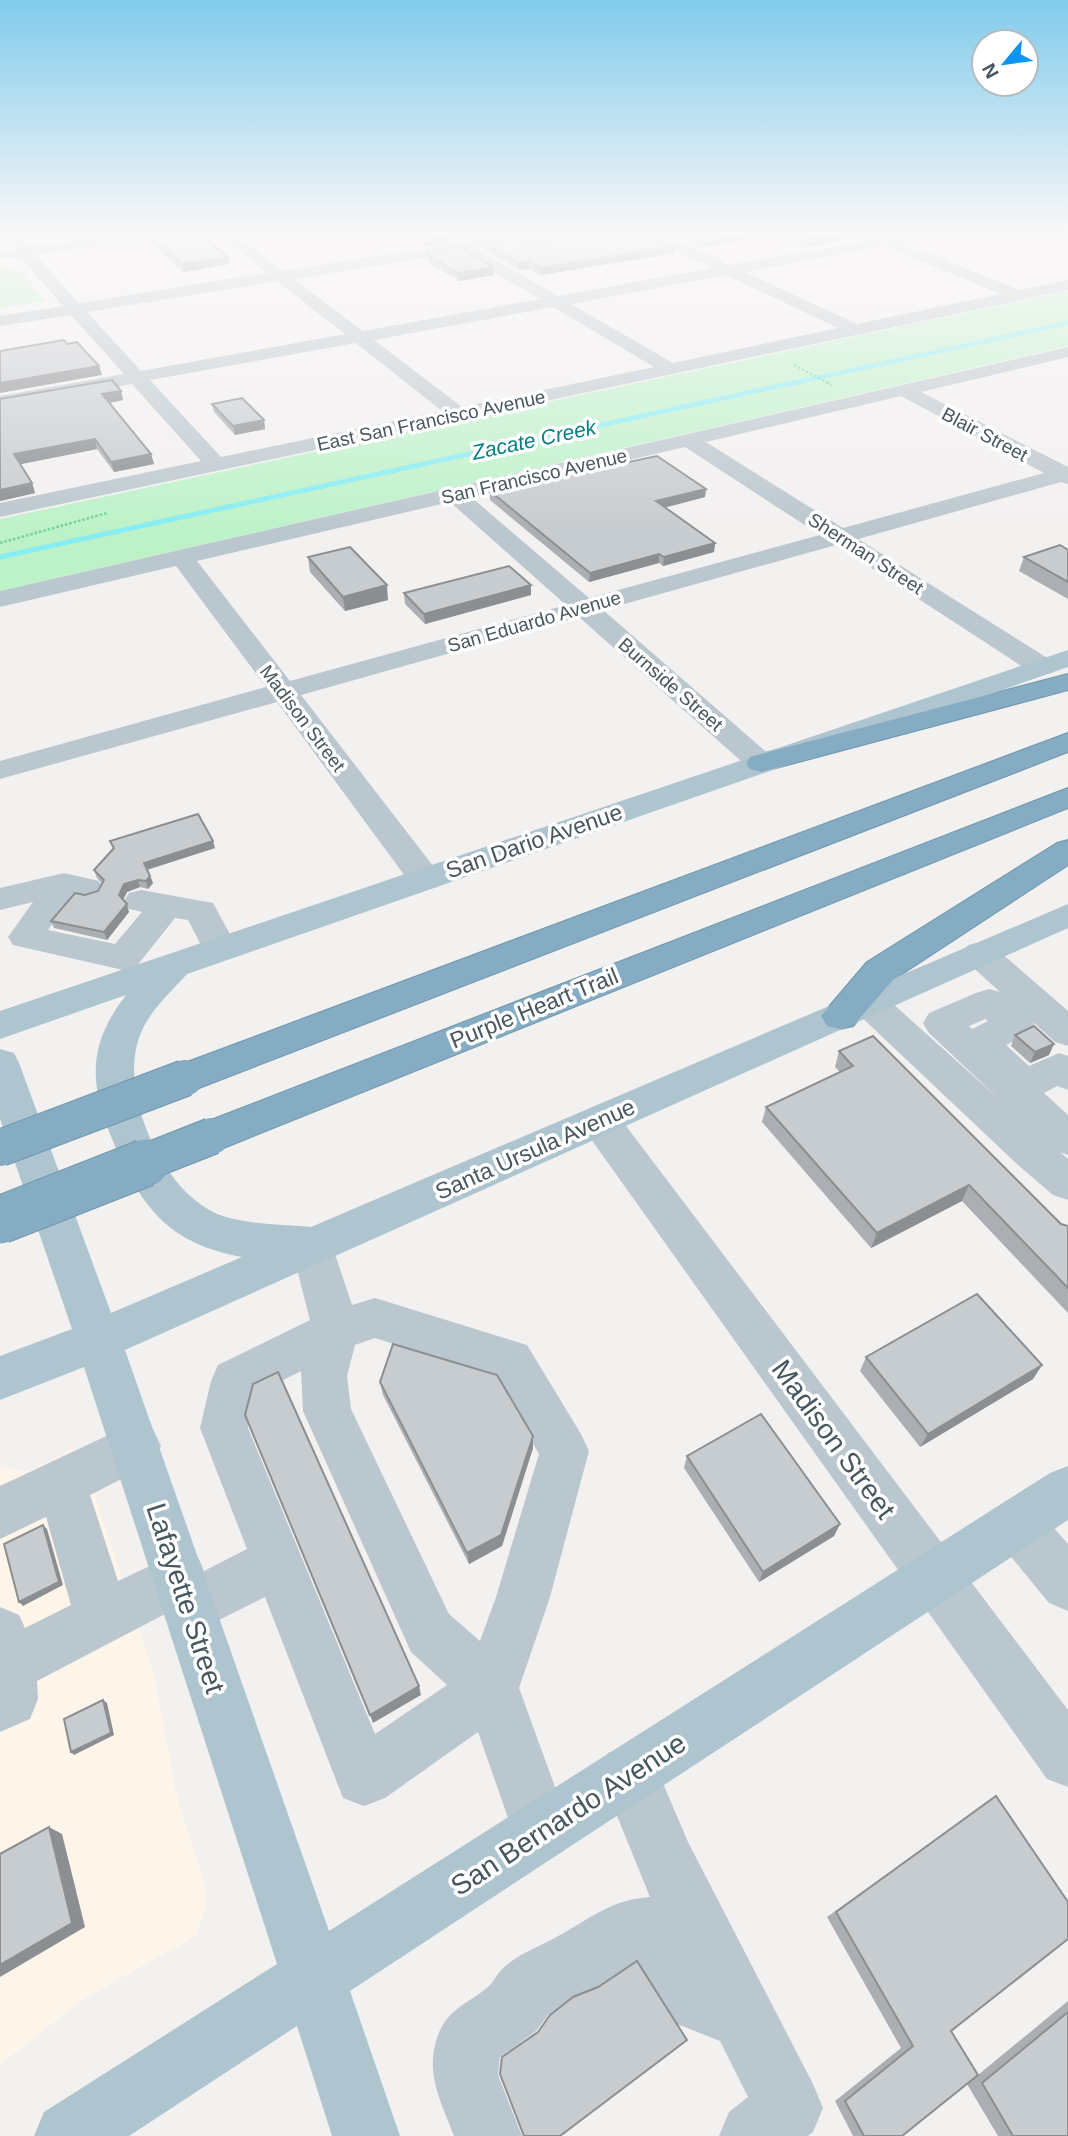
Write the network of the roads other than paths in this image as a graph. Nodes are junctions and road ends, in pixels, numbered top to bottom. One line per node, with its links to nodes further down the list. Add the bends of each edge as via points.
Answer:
1 (95, 331): 9 (street)
2 (352, 331): 6 (street)
3 (395, 331): 6 (street)
4 (605, 331): 8 (street)
5 (853, 331): 8 (street, East San Francisco Avenue)
6 (360, 337): 9 (street); 12 (street)
7 (1068, 352): 10 (street, San Francisco Avenue)
8 (671, 369): 12 (street, East San Francisco Avenue)
9 (138, 378): 11 (street); 14 (street)
10 (903, 390): 13 (street, San Francisco Avenue); 15 (street, Blair Street)
11 (0, 402)
12 (459, 414): 14 (street, East San Francisco Avenue)
13 (689, 440): 16 (street, San Francisco Avenue); 18 (street, Sherman Street)
14 (216, 465): 17 (street, East San Francisco Avenue)
15 (1066, 475): 18 (street, San Eduardo Avenue)
16 (455, 494): 19 (street, San Francisco Avenue); 21 (street, Burnside Street)
17 (0, 510)
18 (839, 536): 21 (street, San Eduardo Avenue); 22 (street, Sherman Street)
19 (182, 557): 20 (street, San Francisco Avenue); 24 (street, Madison Street)
20 (0, 599)
21 (584, 607): 24 (street, San Eduardo Avenue); 26 (street, Burnside Street)
22 (1055, 662): 26 (main road, San Dario Avenue)
23 (1068, 681): 26 (highway)
24 (284, 692): 27 (street, San Eduardo Avenue); 30 (street, Madison Street)
25 (1068, 742): 45 (highway, bridge)
26 (761, 763): 30 (main road, San Dario Avenue)
27 (0, 770)
28 (1068, 797): 47 (highway, Purple Heart Trail, bridge)
29 (1068, 850): 38 (highway, via 880,971)
30 (425, 879): 35 (main road, San Dario Avenue)
31 (0, 899): 32 (street)
32 (48, 913): 34 (street)
33 (1068, 915): 36 (main road, Santa Ursula Avenue)
34 (138, 933): 35 (street, via 201,911); 37 (main road, San Dario Avenue); 39 (main road, San Dario Avenue)
35 (220, 949): 37 (main road, San Dario Avenue)
36 (980, 954): 38 (main road, Santa Ursula Avenue); 40 (street)
37 (177, 964): 48 (main road, via 144,999 117,1046 116,1095 154,1184 176,1210 199,1225 236,1236)
38 (855, 1009): 43 (main road, Santa Ursula Avenue); 46 (street)
39 (0, 1025)
40 (1068, 1032)
41 (0, 1063): 50 (main road, Lafayette Street)
42 (1068, 1075): 44 (street, via 1059,1068 1025,1085 978,1042 1015,1024 989,1002 942,1023)
43 (600, 1121): 48 (main road, Santa Ursula Avenue); 58 (street, Madison Street)
44 (1068, 1139)
45 (0, 1148)
46 (1068, 1182)
47 (0, 1220)
48 (313, 1247): 49 (street); 50 (main road, Santa Ursula Avenue)
49 (337, 1330): 57 (street, via 235,1381 224,1427); 63 (street, via 323,1376 352,1502 416,1642); 63 (street, via 375,1318 510,1360 564,1451 523,1597)
50 (99, 1340): 51 (main road, Santa Ursula Avenue); 52 (main road, Lafayette Street)
51 (0, 1378)
52 (136, 1446): 53 (street); 60 (main road, Lafayette Street)
53 (62, 1484): 55 (street); 61 (street)
54 (1068, 1491): 56 (main road, San Bernardo Avenue)
55 (0, 1513)
56 (1017, 1524): 58 (main road, San Bernardo Avenue); 59 (street)
57 (277, 1543): 60 (street); 63 (street, via 336,1688 364,1777)
58 (935, 1577): 64 (street, Madison Street); 65 (main road, San Bernardo Avenue)
59 (1068, 1584)
60 (185, 1593): 61 (street); 67 (main road, Lafayette Street)
61 (102, 1618): 62 (street)
62 (3, 1668)
63 (491, 1688): 66 (street)
64 (1062, 1736)
65 (629, 1774): 66 (main road, San Bernardo Avenue); 68 (street, via 666,1864)
66 (541, 1831): 67 (main road, San Bernardo Avenue)
67 (314, 1978): 69 (main road, San Bernardo Avenue); 70 (main road, Lafayette Street)
68 (744, 2017): 71 (street, via 695,1998 650,1928 626,1930 572,1965 556,1969 469,2040 465,2075); 72 (street, via 789,2108)
69 (68, 2136)
70 (366, 2136)
71 (488, 2136)
72 (753, 2136)

